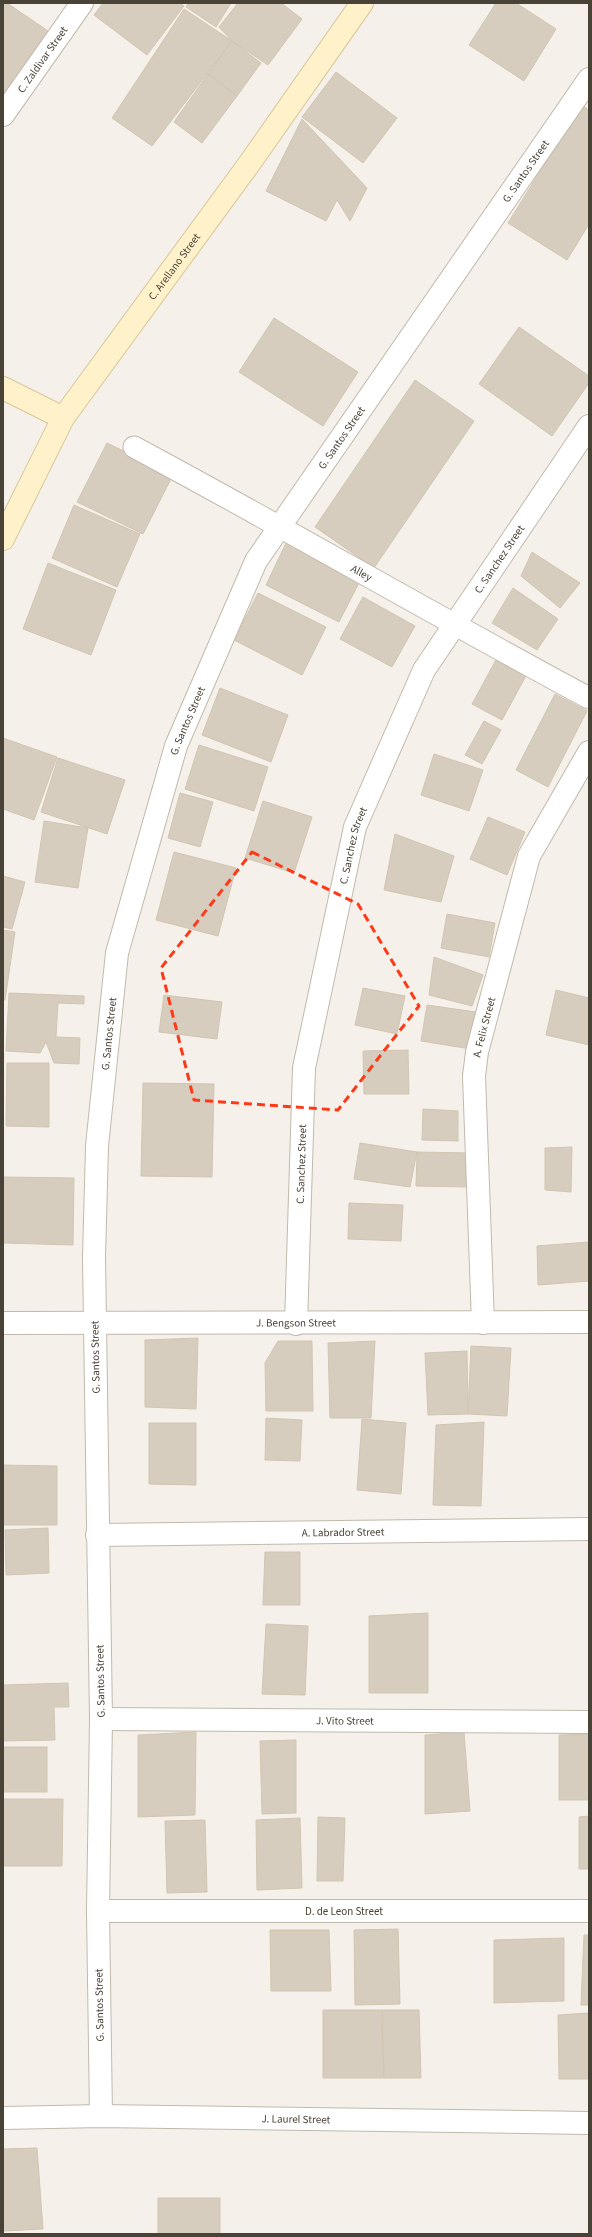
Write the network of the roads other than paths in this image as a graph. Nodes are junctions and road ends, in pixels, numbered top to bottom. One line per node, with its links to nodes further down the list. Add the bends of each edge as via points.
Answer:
1 (82, 3): 4 (street, C. Zaldivar Street)
2 (362, 3): 6 (street, C. Arellano Street, via 249,164)
3 (589, 79): 9 (street, G. Santos Street)
4 (3, 115)
5 (3, 388): 6 (street)
6 (62, 418): 10 (street, C. Arellano Street)
7 (589, 426): 11 (street, C. Sanchez Street)
8 (134, 448): 9 (lane, Alley)
9 (280, 526): 11 (lane, Alley); 14 (street, G. Santos Street, via 256,560 176,746 117,953 97,1146)
10 (3, 539)
11 (453, 625): 12 (lane, Alley); 18 (street, C. Sanchez Street, via 424,670 355,827 304,1068)
12 (589, 698)
13 (589, 752): 17 (street, A. Felix Street, via 529,856 477,1052 474,1076)
14 (94, 1322): 16 (street, J. Bengson Street); 18 (street, J. Bengson Street); 20 (street, G. Santos Street)
15 (589, 1322): 17 (street, J. Bengson Street)
16 (3, 1323)
17 (483, 1323): 18 (street, J. Bengson Street)
18 (296, 1324)
19 (589, 1529): 20 (street, A. Labrador Street)
20 (97, 1535): 21 (street, G. Santos Street)
21 (101, 1719): 22 (street, J. Vito Street); 23 (street, G. Santos Street)
22 (589, 1722)
23 (98, 1911): 24 (street, D. de Leon Street); 25 (street, G. Santos Street)
24 (589, 1911)
25 (101, 2116): 26 (street, J. Laurel Street); 27 (street, J. Laurel Street)
26 (3, 2118)
27 (589, 2123)

